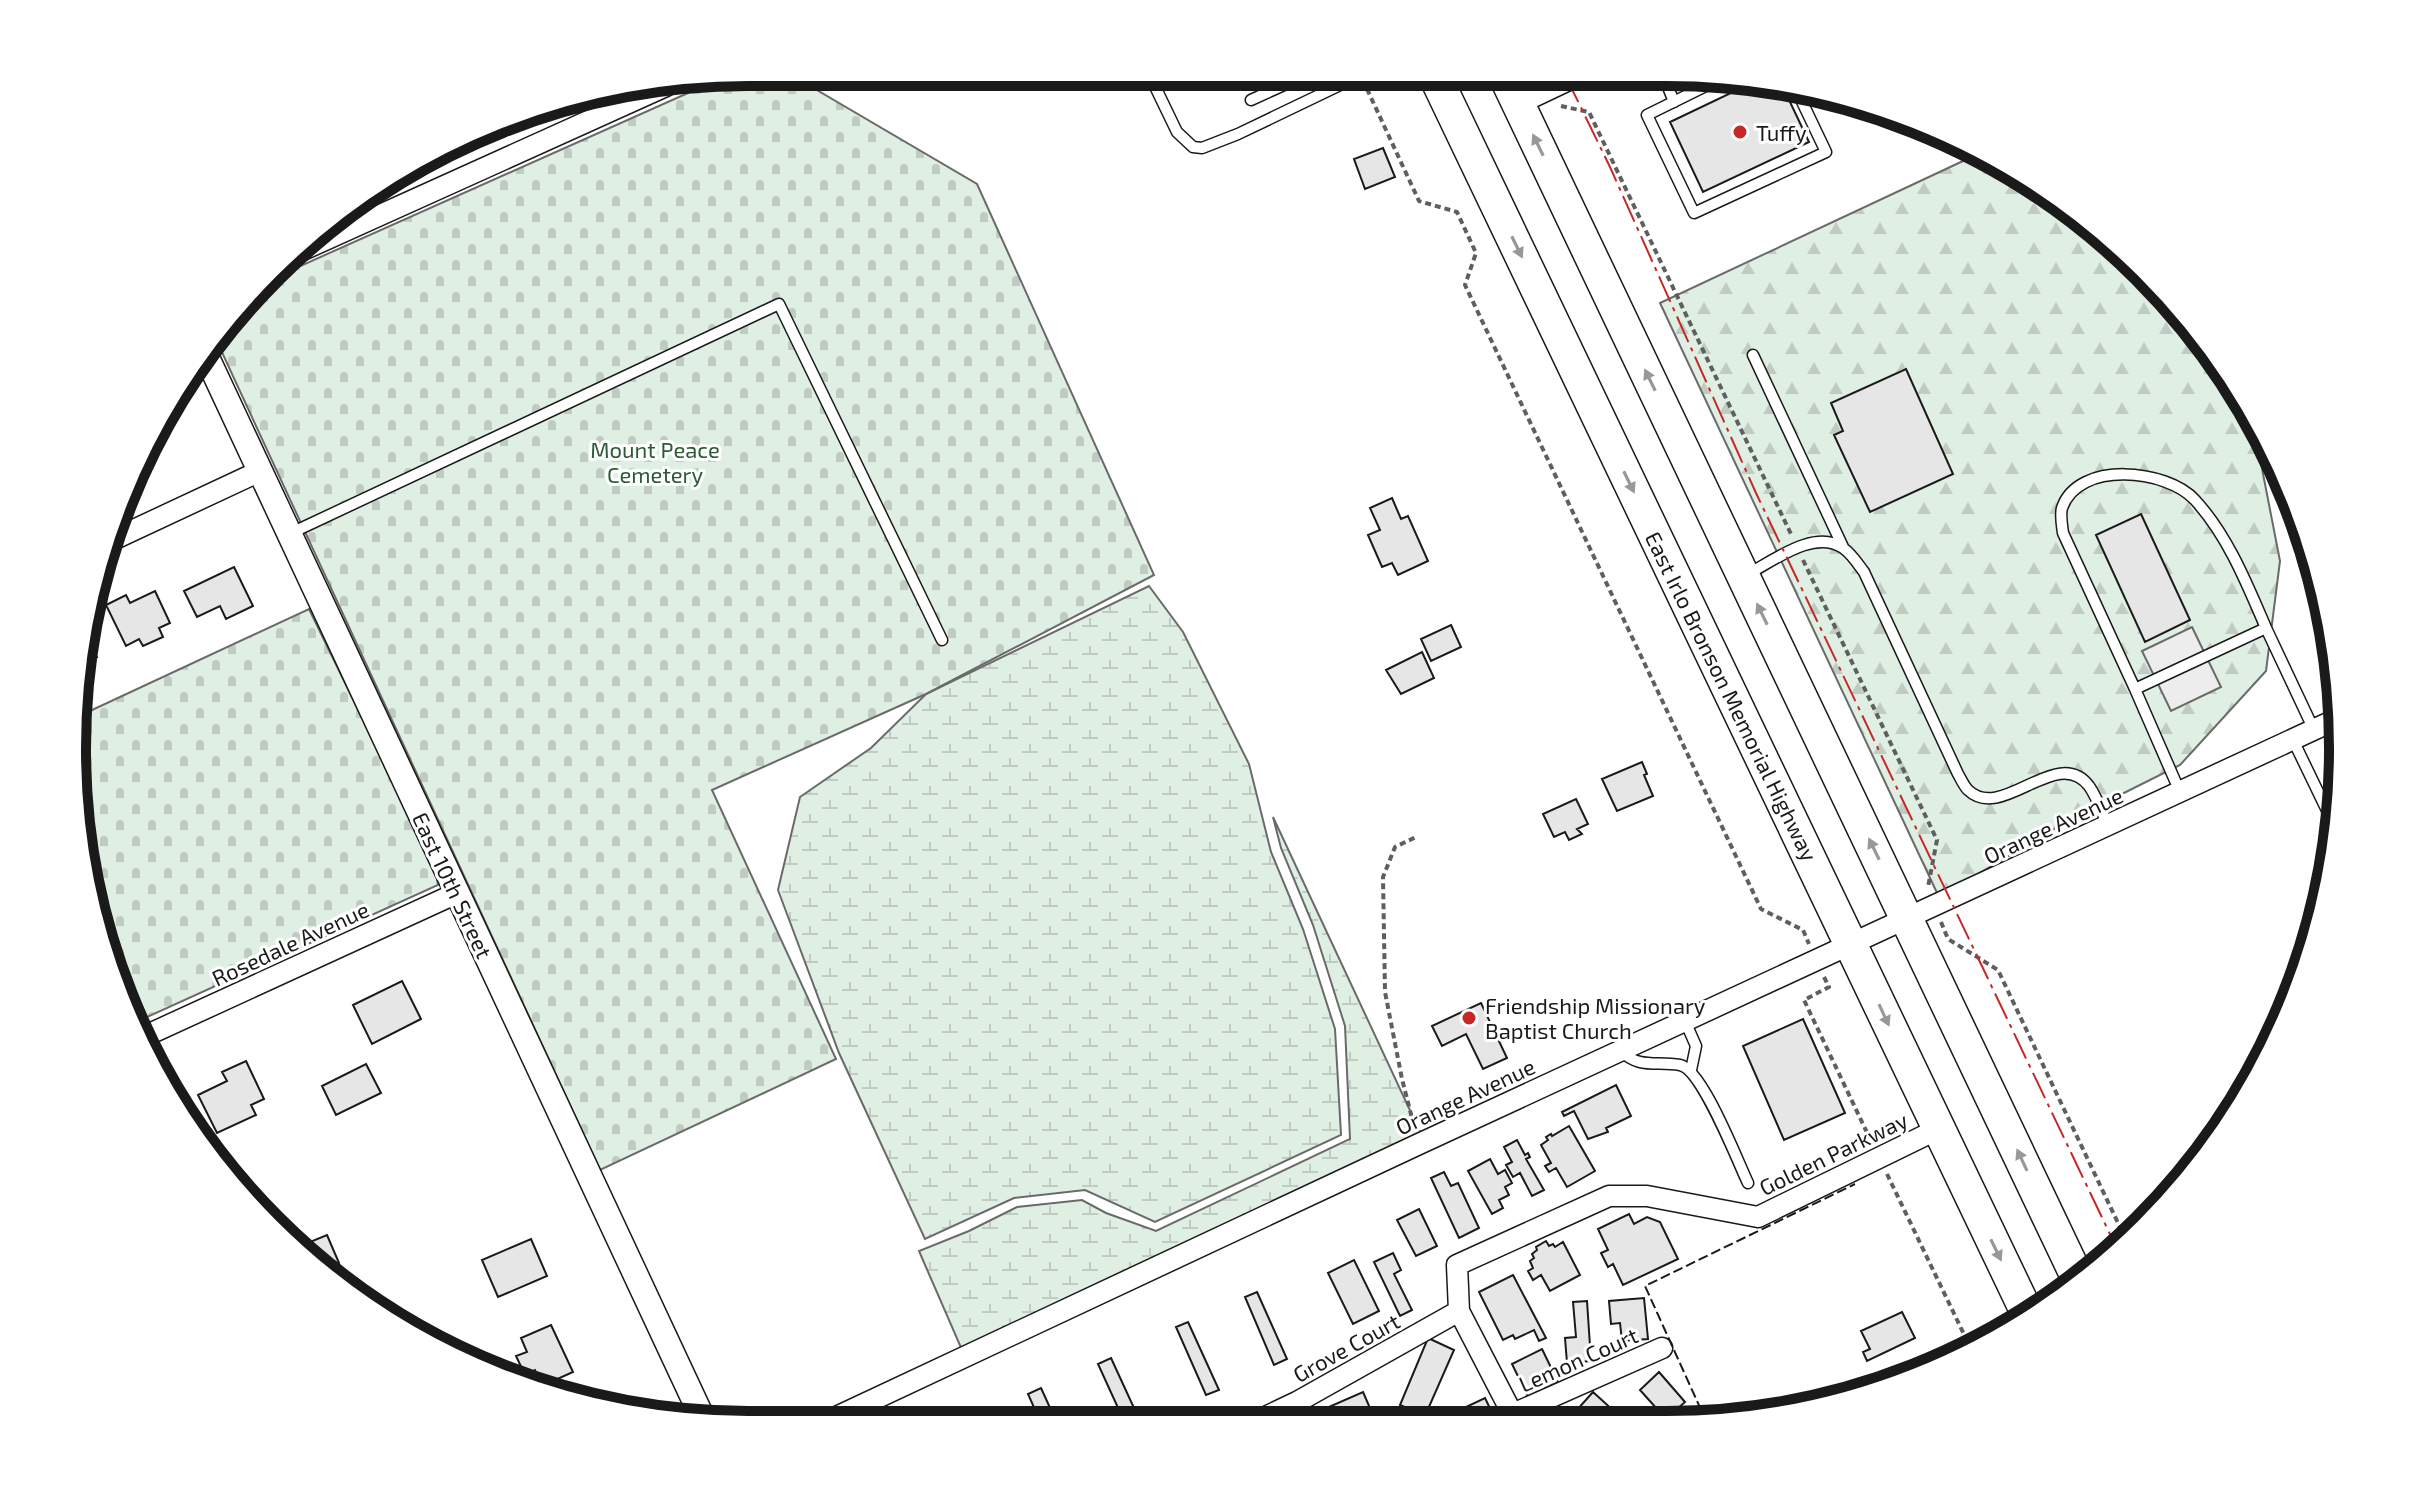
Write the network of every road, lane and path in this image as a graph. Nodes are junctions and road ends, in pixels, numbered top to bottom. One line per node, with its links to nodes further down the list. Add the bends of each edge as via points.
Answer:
1 (1155, 86): 3 (lane, via 1177,132 1193,147 1202,148)
2 (1282, 86): 10 (lane)
3 (1340, 86)
4 (1366, 86): 36 (path, via 1419,201 1457,212 1476,253 1465,285 1761,909 1803,930)
5 (1440, 86): 35 (highway, East Irlo Bronson Memorial Highway, one-way to 35)
6 (1668, 86): 12 (lane)
7 (1704, 87): 12 (lane)
8 (1512, 90): 22 (highway, one-way to 8)
9 (647, 94): 14 (street)
10 (1251, 100)
11 (1801, 100): 12 (lane, via 1826,152 1694,213 1647,115)
12 (1674, 102)
13 (1589, 112): 21 (path)
14 (324, 241)
15 (1753, 355): 20 (lane)
16 (210, 363): 17 (street, East 10th Street)
17 (260, 471): 18 (street, East 10th Street); 19 (street)
18 (289, 534): 24 (lane, via 779,304); 33 (street, East 10th Street)
19 (121, 536)
20 (1843, 547): 21 (lane, via 1821,541); 31 (lane, via 1864,572 1969,791 1984,798 2002,796 2067,773 2088,785)
21 (1798, 549): 22 (lane); 34 (path, via 1937,840)
22 (1744, 576): 34 (highway, one-way to 22)
23 (2266, 628): 25 (lane); 25 (lane, via 2220,533 2182,489 2148,476 2084,482 2061,511 2063,533); 27 (lane)
24 (942, 640)
25 (2135, 689): 29 (lane)
26 (2328, 723): 27 (street, Orange Avenue)
27 (2314, 730): 28 (street, Orange Avenue)
28 (2293, 740): 29 (street, Orange Avenue); 30 (lane)
29 (2180, 792): 31 (street, Orange Avenue)
30 (2326, 808)
31 (2108, 826): 34 (street, Orange Avenue)
32 (1416, 837): 42 (path, via 1395,847 1383,877 1382,922 1385,992)
33 (457, 893): 38 (street, Rosedale Avenue); 52 (street, East 10th Street)
34 (1921, 913): 35 (street, Orange Avenue); 45 (path, via 1948,939 1998,970); 46 (highway, one-way to 34)
35 (1851, 945): 36 (street, Orange Avenue); 41 (highway, East Irlo Bronson Memorial Highway, one-way to 41)
36 (1816, 960): 37 (street, Orange Avenue); 43 (path, via 1829,987 1804,1000)
37 (1685, 1021): 39 (street, Orange Avenue); 40 (lane, via 1696,1046)
38 (150, 1034)
39 (1621, 1051): 40 (lane, via 1640,1063); 42 (street, Orange Avenue)
40 (1691, 1070): 44 (lane)
41 (1938, 1129): 43 (street, Golden Parkway); 47 (highway, East Irlo Bronson Memorial Highway, one-way to 47)
42 (1419, 1144): 53 (street, Orange Avenue)
43 (1880, 1157): 48 (street, Golden Parkway, via 1758,1217 1647,1196 1609,1196 1457,1265); 49 (path)
44 (1748, 1183)
45 (2121, 1230)
46 (2074, 1270)
47 (2024, 1306)
48 (1459, 1311): 51 (street, Grove Court); 56 (street, Golden Parkway)
49 (1966, 1339)
50 (1662, 1348): 57 (street, Lemon Court)
51 (1297, 1402): 54 (street, Grove Court); 55 (street)
52 (698, 1409)
53 (849, 1411)
54 (1278, 1411)
55 (1301, 1411)
56 (1511, 1411)
57 (1530, 1411)

